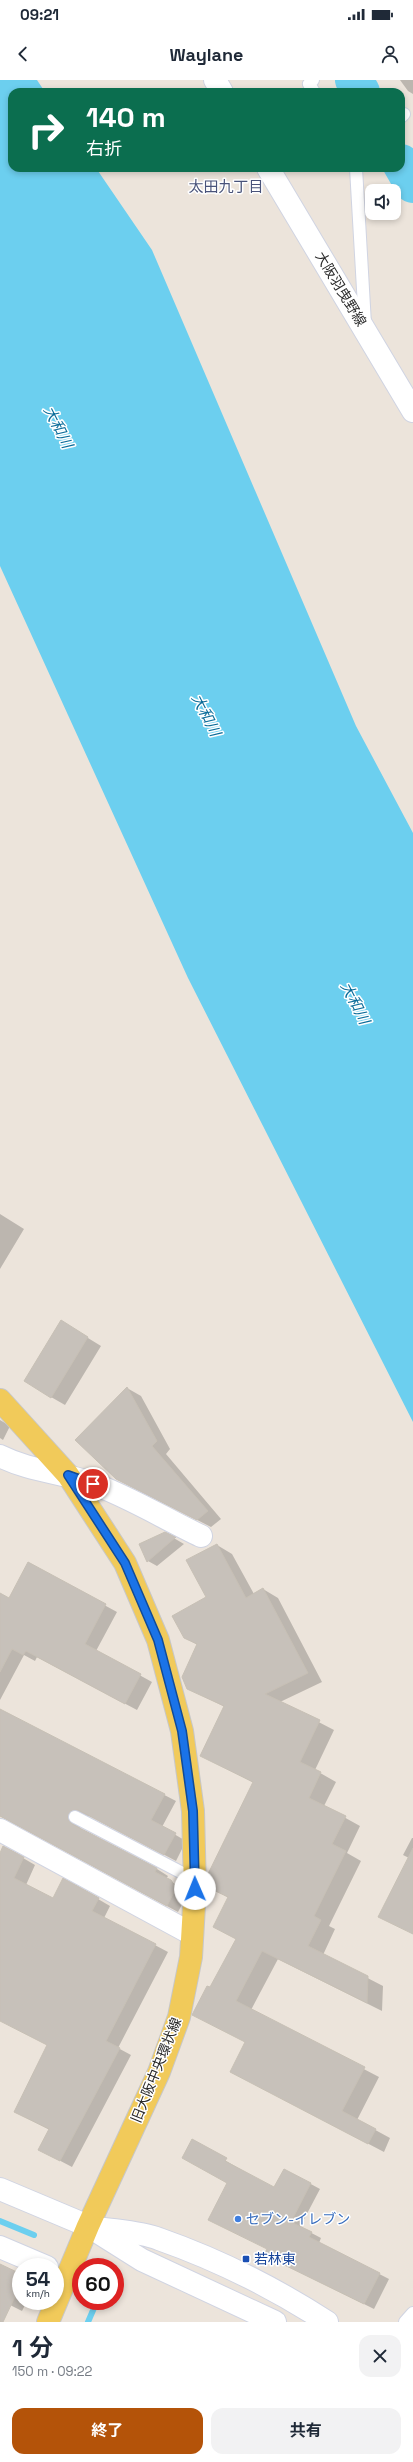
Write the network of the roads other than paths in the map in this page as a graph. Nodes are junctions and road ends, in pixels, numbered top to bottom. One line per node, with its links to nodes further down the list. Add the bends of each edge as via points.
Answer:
1 (270, 172): 3 (street, 大阪羽曳野線)
2 (356, 172): 3 (lane)
3 (366, 331): 4 (street, 大阪羽曳野線)
4 (413, 412)
5 (0, 1400): 7 (main road, 旧大阪中央環状線)
6 (3, 1464): 7 (street)
7 (68, 1475): 8 (street, via 93,1484); 11 (main road, 旧大阪中央環状線, via 125,1563 158,1640 182,1731 193,1811)
8 (202, 1536)
9 (75, 1817): 11 (lane)
10 (2, 1835): 12 (street)
11 (194, 1879): 12 (main road, 旧大阪中央環状線)
12 (192, 1934): 14 (main road, 旧大阪中央環状線, via 192,1957 179,2017 159,2072)
13 (0, 2189): 14 (street)
14 (88, 2226): 17 (main road, 旧大阪中央環状線); 21 (street, via 142,2260); 22 (street, via 158,2238 239,2273 300,2304)
15 (0, 2247): 16 (street)
16 (26, 2258)
17 (64, 2268)
18 (51, 2310): 20 (main road, 旧大阪中央環状線)
19 (413, 2313): 23 (lane)
20 (48, 2322)
21 (275, 2322)
22 (326, 2322)
23 (406, 2322)

